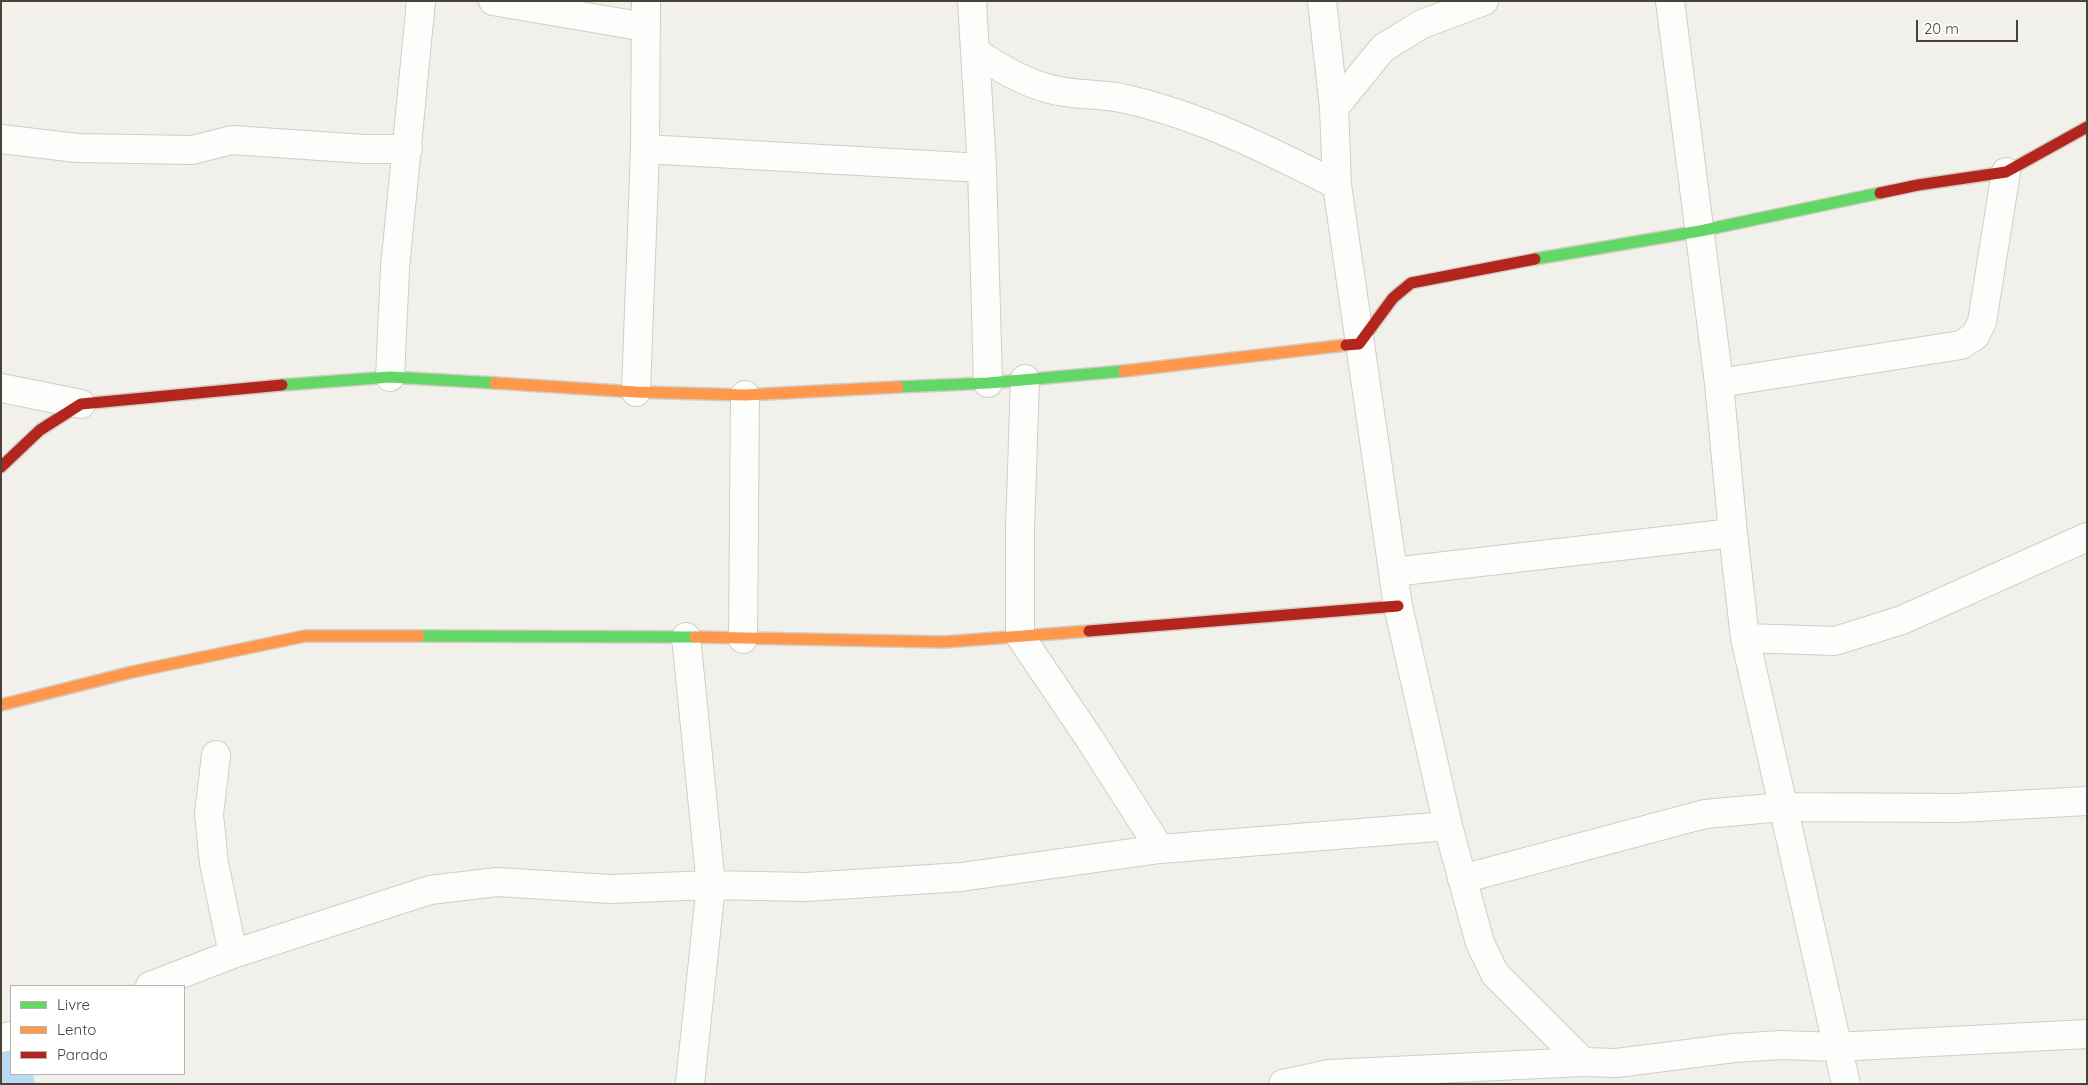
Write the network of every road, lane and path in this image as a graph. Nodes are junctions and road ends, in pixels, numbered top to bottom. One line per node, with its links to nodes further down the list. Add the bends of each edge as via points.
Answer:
1 (421, 1): 12 (street)
2 (493, 1): 7 (street)
3 (972, 1): 8 (street)
4 (1322, 1): 9 (street)
5 (1484, 1): 9 (street, via 1422,24 1383,48)
6 (1670, 1): 17 (street)
7 (646, 14): 13 (street)
8 (975, 52): 14 (street); 16 (street, via 1016,77 1050,90 1124,98 1178,114 1253,142)
9 (1334, 108): 16 (street)
10 (2087, 127): 15 (street)
11 (1, 139): 12 (street, via 77,148 192,150 232,140)
12 (408, 149): 19 (street, via 395,268)
13 (646, 149): 14 (street); 24 (street)
14 (982, 168): 21 (street)
15 (2006, 172): 17 (street, via 1918,185); 22 (street, via 1982,322 1975,336 1961,345)
16 (1337, 185): 18 (street)
17 (1700, 231): 18 (street, via 1484,267 1411,283 1393,298); 22 (street)
18 (1359, 344): 20 (street); 30 (street)
19 (390, 377): 24 (street); 26 (street)
20 (1025, 379): 21 (street); 32 (street)
21 (988, 383): 25 (street)
22 (1719, 383): 28 (street)
23 (1, 388): 26 (street)
24 (636, 392): 25 (street)
25 (745, 395): 35 (street)
26 (81, 404): 27 (street, via 40,430)
27 (1, 467)
28 (1733, 533): 30 (street); 34 (street)
29 (2087, 537): 34 (street, via 1902,620 1835,641)
30 (1394, 572): 31 (street)
31 (1398, 606): 32 (street); 40 (street)
32 (1020, 636): 35 (street, via 944,642); 41 (street)
33 (686, 638): 35 (street); 36 (street, via 305,636 132,672); 43 (street)
34 (1745, 638): 39 (street)
35 (743, 639)
36 (1, 706)
37 (216, 755): 44 (street, via 209,814 214,863)
38 (2087, 801): 39 (street, via 1958,808)
39 (1782, 807): 42 (street, via 1704,814); 47 (street)
40 (1448, 826): 41 (street); 42 (street)
41 (1160, 849): 43 (street, via 961,877 806,887)
42 (1462, 879): 48 (street, via 1480,943 1495,974)
43 (711, 886): 44 (street, via 610,889 497,882 430,890); 51 (street)
44 (233, 954): 45 (street)
45 (153, 985)
46 (2087, 1034): 47 (street)
47 (1836, 1047): 48 (street, via 1781,1045 1616,1063); 50 (street)
48 (1583, 1062): 49 (street)
49 (1500, 1075): 52 (street, via 1329,1074)
50 (1846, 1083)
51 (690, 1084)
52 (1283, 1084)

